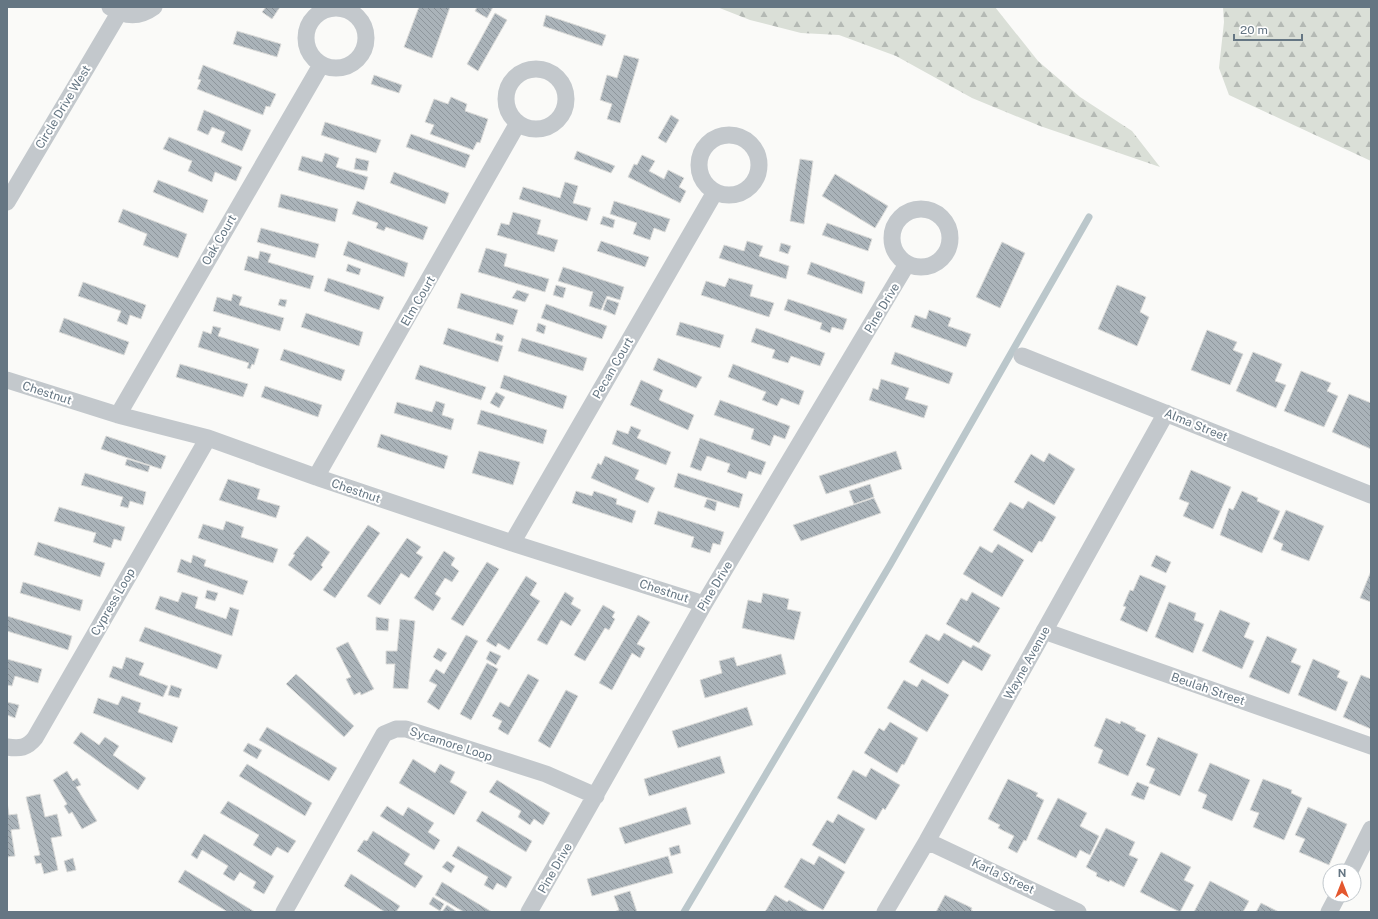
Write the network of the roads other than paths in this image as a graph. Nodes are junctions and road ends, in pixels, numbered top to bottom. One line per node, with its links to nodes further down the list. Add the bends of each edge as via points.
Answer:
1 (154, 7): 2 (street, Circle Drive West, via 137,16)
2 (114, 10): 6 (street, Circle Drive West)
3 (321, 65): 11 (street, Oak Court)
4 (518, 123): 13 (street, Elm Court)
5 (715, 192): 15 (street, Pecan Court)
6 (7, 202)
7 (907, 264): 16 (street, Pine Drive)
8 (1022, 356): 10 (street, Alma Street)
9 (7, 380): 11 (street, Chestnut)
10 (1166, 413): 14 (street, Alma Street); 17 (street, Wayne Avenue)
11 (118, 415): 12 (street, Chestnut)
12 (208, 438): 13 (street, Chestnut); 19 (street, Cypress Loop, via 35,738 30,745 19,748)
13 (316, 477): 15 (street, Chestnut)
14 (1371, 495)
15 (512, 543): 16 (street, Chestnut)
16 (704, 604): 20 (street, Pine Drive)
17 (1044, 631): 18 (street, Beulah Street); 22 (street, Wayne Avenue)
18 (1371, 746)
19 (7, 747)
20 (596, 796): 25 (street, Sycamore Loop, via 546,774 406,729 396,729 384,734); 26 (street, Pine Drive)
21 (1371, 828): 23 (street)
22 (927, 841): 27 (street, Wayne Avenue); 28 (street, Karla Street)
23 (1354, 863)
24 (1334, 903): 29 (street)
25 (284, 912)
26 (529, 912)
27 (885, 912)
28 (1078, 912)
29 (1329, 912)

